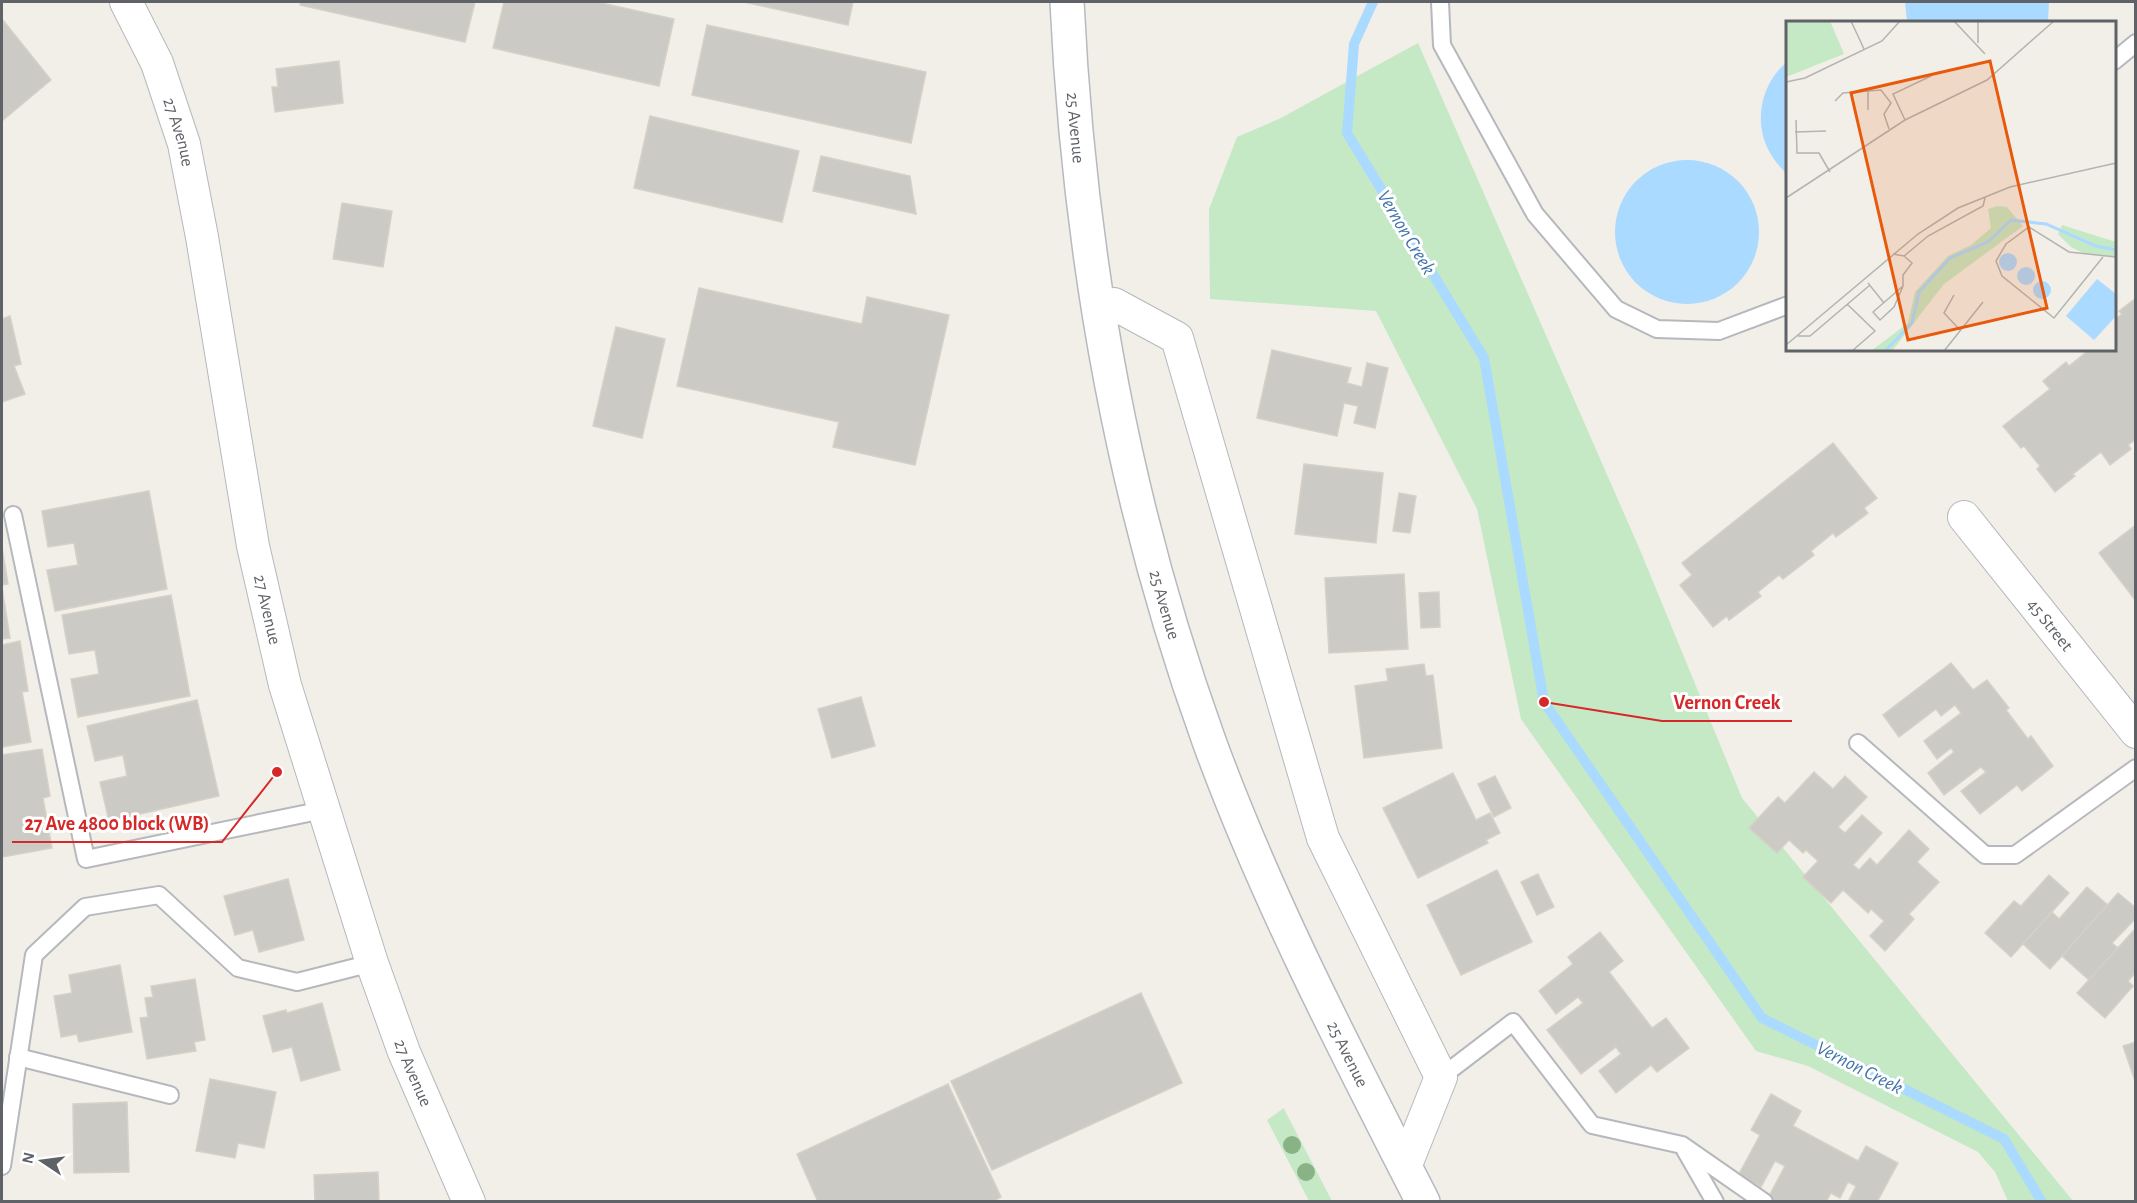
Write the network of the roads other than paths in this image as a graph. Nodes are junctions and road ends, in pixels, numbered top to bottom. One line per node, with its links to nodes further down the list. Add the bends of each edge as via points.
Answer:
1 (126, 2): 13 (street, 27 Avenue, via 157,63 184,144 253,546 285,685)
2 (1067, 2): 20 (main road, 25 Avenue, via 1079,178 1097,306 1119,428 1175,640 1209,742 1282,918)
3 (1440, 2): 7 (lane, via 1442,45 1535,214 1616,309 1657,328 1719,331)
4 (2136, 43): 5 (lane)
5 (2116, 60)
6 (1114, 304): 16 (street, via 1177,338 1323,838)
7 (1786, 306)
8 (13, 515): 13 (lane, via 86,859)
9 (1964, 517): 10 (street, 45 Street)
10 (2136, 732)
11 (1858, 743): 12 (lane, via 1985,855 2015,855)
12 (2136, 768)
13 (323, 810): 14 (street, 27 Avenue)
14 (372, 963): 15 (lane, via 297,982 238,968 159,895 85,907 34,955); 21 (street, 27 Avenue, via 404,1052)
15 (18, 1057): 17 (lane); 19 (lane)
16 (1441, 1077): 18 (lane, via 1513,1022 1592,1125); 20 (street)
17 (170, 1095)
18 (1682, 1145): 23 (lane); 24 (lane)
19 (2, 1166)
20 (1405, 1167): 22 (main road, 25 Avenue)
21 (469, 1202)
22 (1423, 1202)
23 (1715, 1202)
24 (1764, 1202)

